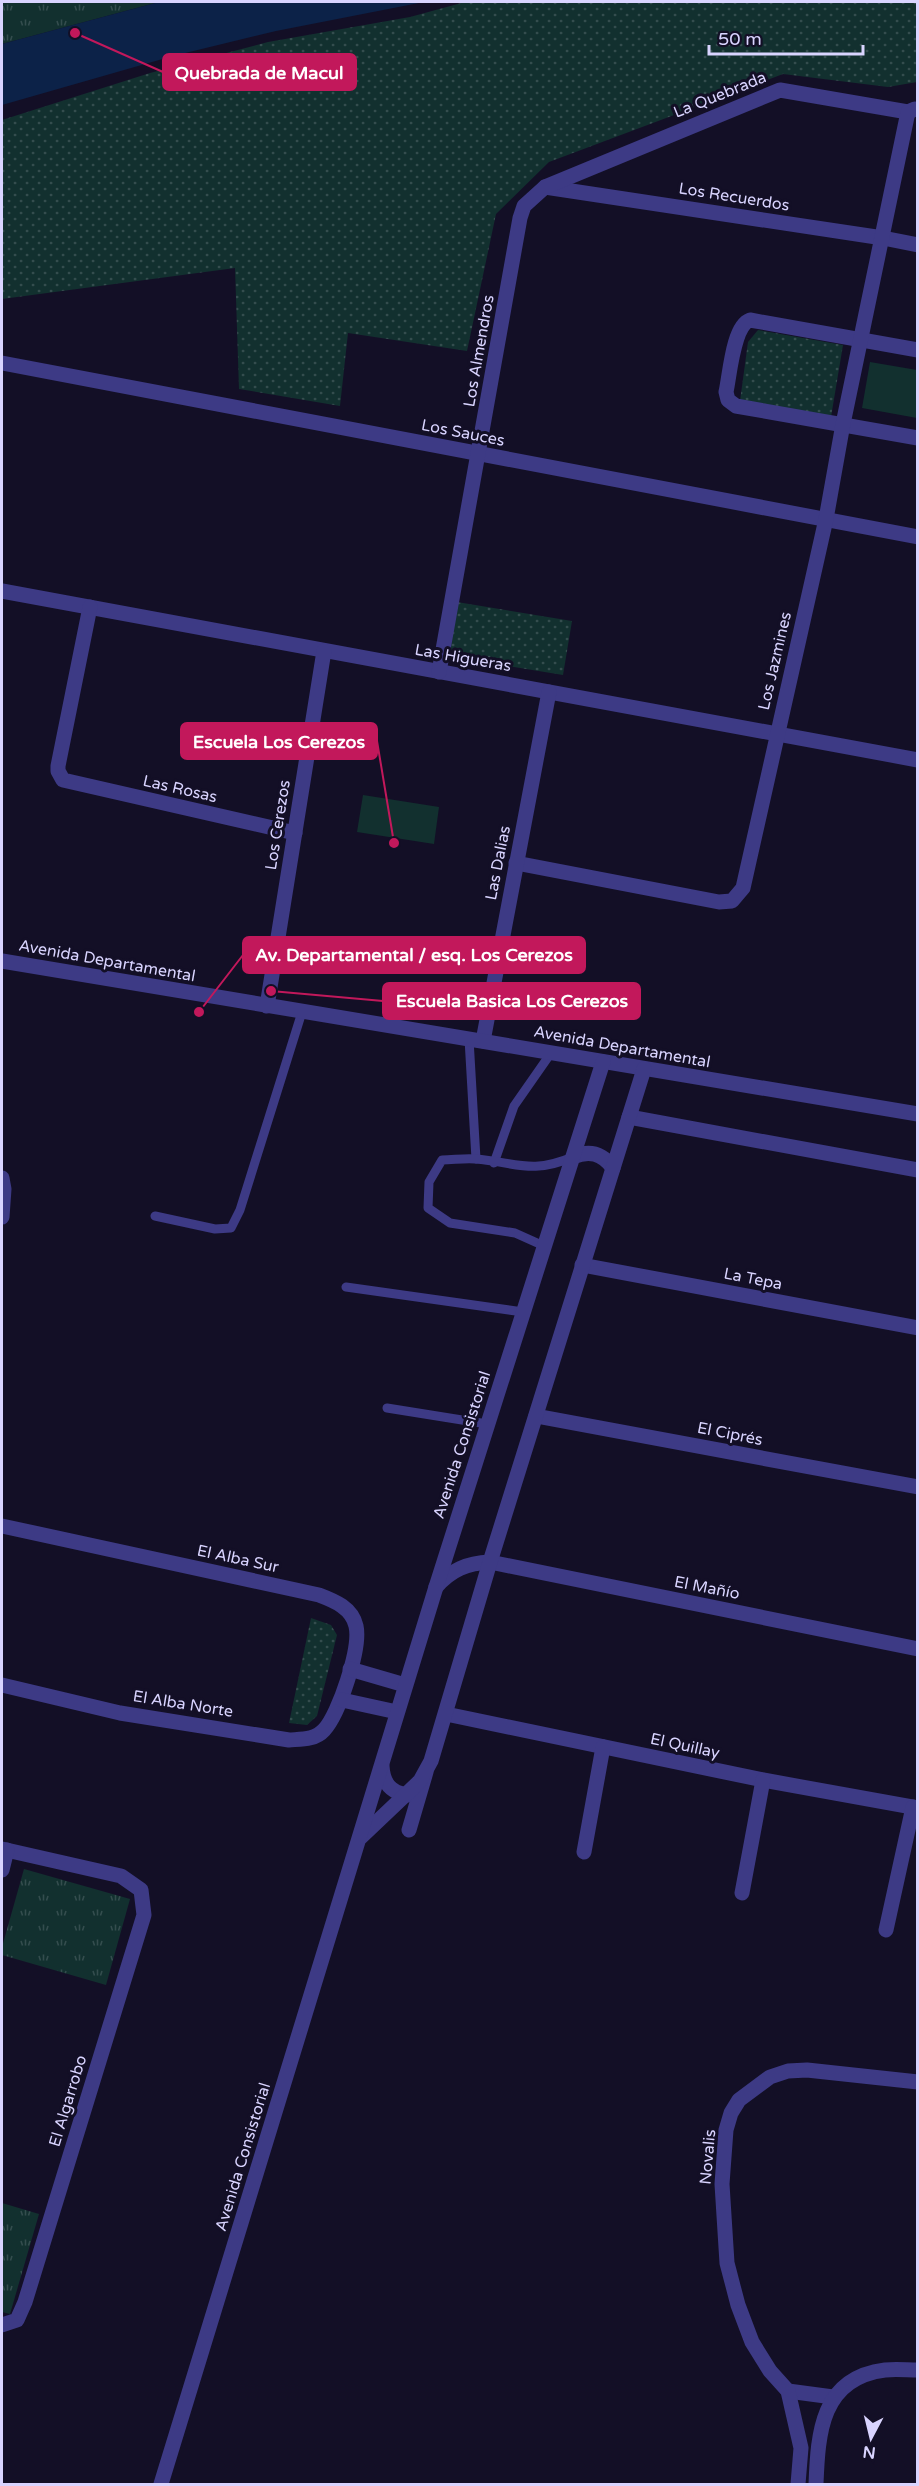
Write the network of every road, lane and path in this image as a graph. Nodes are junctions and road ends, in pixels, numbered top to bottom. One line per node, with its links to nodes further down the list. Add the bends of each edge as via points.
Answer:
1 (913, 110): 2 (street, La Quebrada, via 780,90); 3 (street, Los Jazmines)
2 (545, 187): 3 (street, Los Recuerdos); 10 (street, Los Almendros, via 524,206 520,218)
3 (883, 238): 4 (street, Los Recuerdos); 5 (street, Los Jazmines)
4 (918, 245)
5 (860, 339): 6 (street); 8 (street, Los Jazmines); 8 (street, via 750,320 738,331 726,392 731,404)
6 (918, 350)
7 (2, 363): 10 (street, Los Sauces)
8 (843, 424): 9 (street); 11 (street, Los Jazmines)
9 (918, 438)
10 (479, 454): 11 (street, Los Sauces); 16 (street, Los Almendros)
11 (826, 519): 12 (street, Los Sauces); 18 (street, Los Jazmines)
12 (918, 537)
13 (2, 591): 14 (street, Las Higueras)
14 (90, 607): 15 (street, Las Higueras); 20 (street, Las Rosas, via 58,766 60,776 68,782)
15 (324, 651): 16 (street, Las Higueras); 20 (street, Los Cerezos)
16 (439, 672): 17 (street, Las Higueras)
17 (549, 692): 18 (street, Las Higueras); 21 (street, Las Dalias)
18 (777, 734): 19 (street, Las Higueras); 21 (street, Los Jazmines, via 743,888 732,901 719,902)
19 (918, 760)
20 (295, 833): 23 (street, Los Cerezos)
21 (516, 863): 25 (street, Las Dalias)
22 (2, 961): 23 (street, Avenida Departamental)
23 (267, 1006): 24 (street, Avenida Departamental)
24 (302, 1012): 25 (street, Avenida Departamental); 37 (lane, via 231,1228 215,1229)
25 (476, 1040): 26 (street, Avenida Departamental); 32 (lane)
26 (551, 1053): 27 (street, Avenida Departamental); 33 (lane, via 514,1106)
27 (603, 1062): 28 (street, Avenida Departamental); 31 (street, Avenida Consistorial)
28 (644, 1069): 29 (street, Avenida Departamental); 30 (street)
29 (918, 1114)
30 (629, 1117): 34 (street); 35 (street)
31 (573, 1157): 33 (lane, via 552,1166); 34 (street, via 591,1152 608,1160); 39 (street, Avenida Consistorial)
32 (476, 1159): 33 (lane); 39 (lane, via 442,1161 429,1182 428,1208 450,1223 515,1233)
33 (494, 1163)
34 (613, 1168): 40 (street)
35 (918, 1170)
36 (2, 1178): 38 (street)
37 (155, 1216)
38 (2, 1217)
39 (544, 1246): 42 (street, Avenida Consistorial)
40 (582, 1265): 43 (street, La Tepa); 45 (street)
41 (346, 1287): 42 (lane)
42 (523, 1312): 46 (street, Avenida Consistorial)
43 (918, 1328)
44 (387, 1407): 46 (lane)
45 (536, 1416): 47 (street, El Ciprés); 49 (street)
46 (487, 1424): 50 (street, Avenida Consistorial)
47 (918, 1487)
48 (2, 1526): 52 (street, El Alba Sur, via 337,1601 356,1626)
49 (490, 1562): 50 (street, via 454,1570); 51 (street, El Mañío); 57 (street)
50 (436, 1587): 54 (street, Avenida Consistorial)
51 (918, 1649)
52 (350, 1670): 54 (street); 55 (street, El Alba Norte)
53 (2, 1685): 55 (street, El Alba Norte, via 120,1713 289,1740 309,1739 324,1731)
54 (405, 1685): 56 (street, Avenida Consistorial)
55 (342, 1700): 56 (street)
56 (397, 1712): 59 (street, Avenida Consistorial)
57 (446, 1714): 58 (street, El Quillay); 60 (street)
58 (603, 1747): 61 (street, El Quillay); 67 (street)
59 (382, 1762): 62 (street, via 385,1783); 65 (street, Avenida Consistorial)
60 (426, 1772): 62 (street); 64 (street)
61 (763, 1780): 63 (street, El Quillay); 69 (street)
62 (407, 1795): 65 (street)
63 (915, 1807): 70 (street)
64 (410, 1830)
65 (359, 1839): 76 (street, Avenida Consistorial)
66 (4, 1849): 68 (street); 72 (street, El Algarrobo, via 121,1876 141,1890 144,1915 25,2302 17,2320)
67 (584, 1852)
68 (2, 1870)
69 (742, 1893)
70 (886, 1930)
71 (918, 2082): 74 (street, Novalis, via 788,2071 770,2077 739,2100 731,2113 722,2184 727,2263 752,2342)
72 (2, 2325)
73 (918, 2370): 75 (street, via 885,2370 863,2376)
74 (788, 2391): 75 (street); 77 (street, Novalis, via 801,2448)
75 (833, 2397): 78 (street, via 821,2425)
76 (161, 2484)
77 (798, 2484)
78 (816, 2484)

